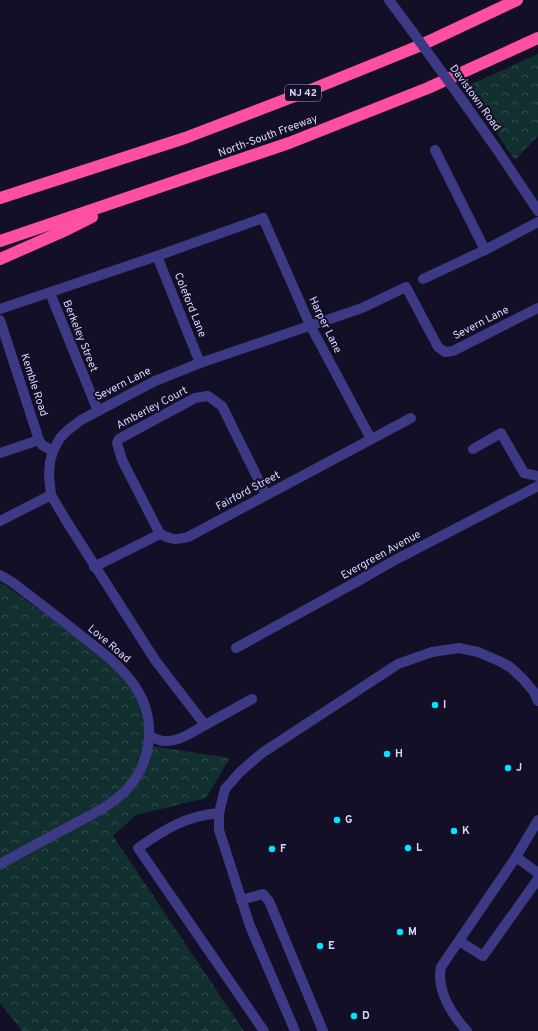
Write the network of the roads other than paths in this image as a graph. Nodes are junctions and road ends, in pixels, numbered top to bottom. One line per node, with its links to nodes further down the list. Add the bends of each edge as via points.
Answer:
1 (389, 0): 7 (street, Davistown Road, bridge, via 496,148)
2 (517, 0): 5 (highway, NJ 42, via 419,46 206,130)
3 (538, 38): 6 (highway, North-South Freeway, via 428,88 289,144)
4 (435, 150): 10 (street)
5 (0, 198)
6 (130, 198): 9 (highway, North-South Freeway); 12 (highway)
7 (538, 211)
8 (538, 222): 10 (street)
9 (0, 241)
10 (485, 250): 13 (street)
11 (157, 256): 14 (street); 18 (street, Harper Lane, via 263,218); 19 (street, Coleford Lane)
12 (0, 259)
13 (423, 279)
14 (50, 293): 16 (street); 20 (street, Berkeley Street)
15 (538, 308): 18 (street, Severn Lane, via 453,351 445,352 438,347 406,287 362,308)
16 (0, 309)
17 (0, 320): 23 (street, Kemble Road)
18 (310, 326): 19 (street, Severn Lane); 22 (street, Harper Lane)
19 (200, 362): 20 (street, Severn Lane, via 155,381)
20 (98, 411): 25 (street, Severn Lane, via 68,430)
21 (412, 418): 22 (street, Fairford Street)
22 (371, 439): 30 (street, Fairford Street)
23 (39, 440): 25 (street, via 42,446); 26 (street)
24 (473, 449): 27 (street, via 501,433 524,473)
25 (53, 451): 29 (street, Severn Lane, via 49,476)
26 (0, 453)
27 (538, 476)
28 (538, 486): 37 (street, Evergreen Avenue, via 395,560)
29 (51, 495): 31 (street); 34 (street, Severn Lane)
30 (266, 495): 32 (street, Fairford Street, via 188,537 179,540); 32 (street, Amberley Court, via 222,406 208,396 195,398 119,439 117,443 122,460)
31 (0, 521)
32 (160, 534): 34 (street)
33 (0, 567): 36 (street, Love Road)
34 (94, 567): 40 (street, Severn Lane, via 155,660)
35 (0, 575): 36 (street, Love Road)
36 (12, 582): 41 (street, Love Road, via 112,660 130,678 145,707)
37 (236, 648)
38 (252, 699): 40 (street)
39 (538, 701): 42 (street, via 523,679 499,661 478,652 459,648 432,652 398,664 262,753 240,772 226,789)
40 (205, 725): 41 (street, via 182,738 168,742)
41 (149, 736): 45 (street, Love Road, via 147,751 137,777 123,793 99,810)
42 (220, 813): 48 (street, via 219,830); 50 (street, via 182,821 138,848)
43 (538, 820): 44 (street)
44 (516, 857): 46 (street); 49 (street)
45 (0, 864)
46 (538, 873)
47 (538, 879): 49 (street, via 482,956)
48 (241, 900): 51 (street); 52 (street, via 263,894 269,901)
49 (459, 941): 53 (street, via 441,967 439,975 447,1003)
50 (264, 1031)
51 (295, 1031)
52 (323, 1031)
53 (467, 1031)

